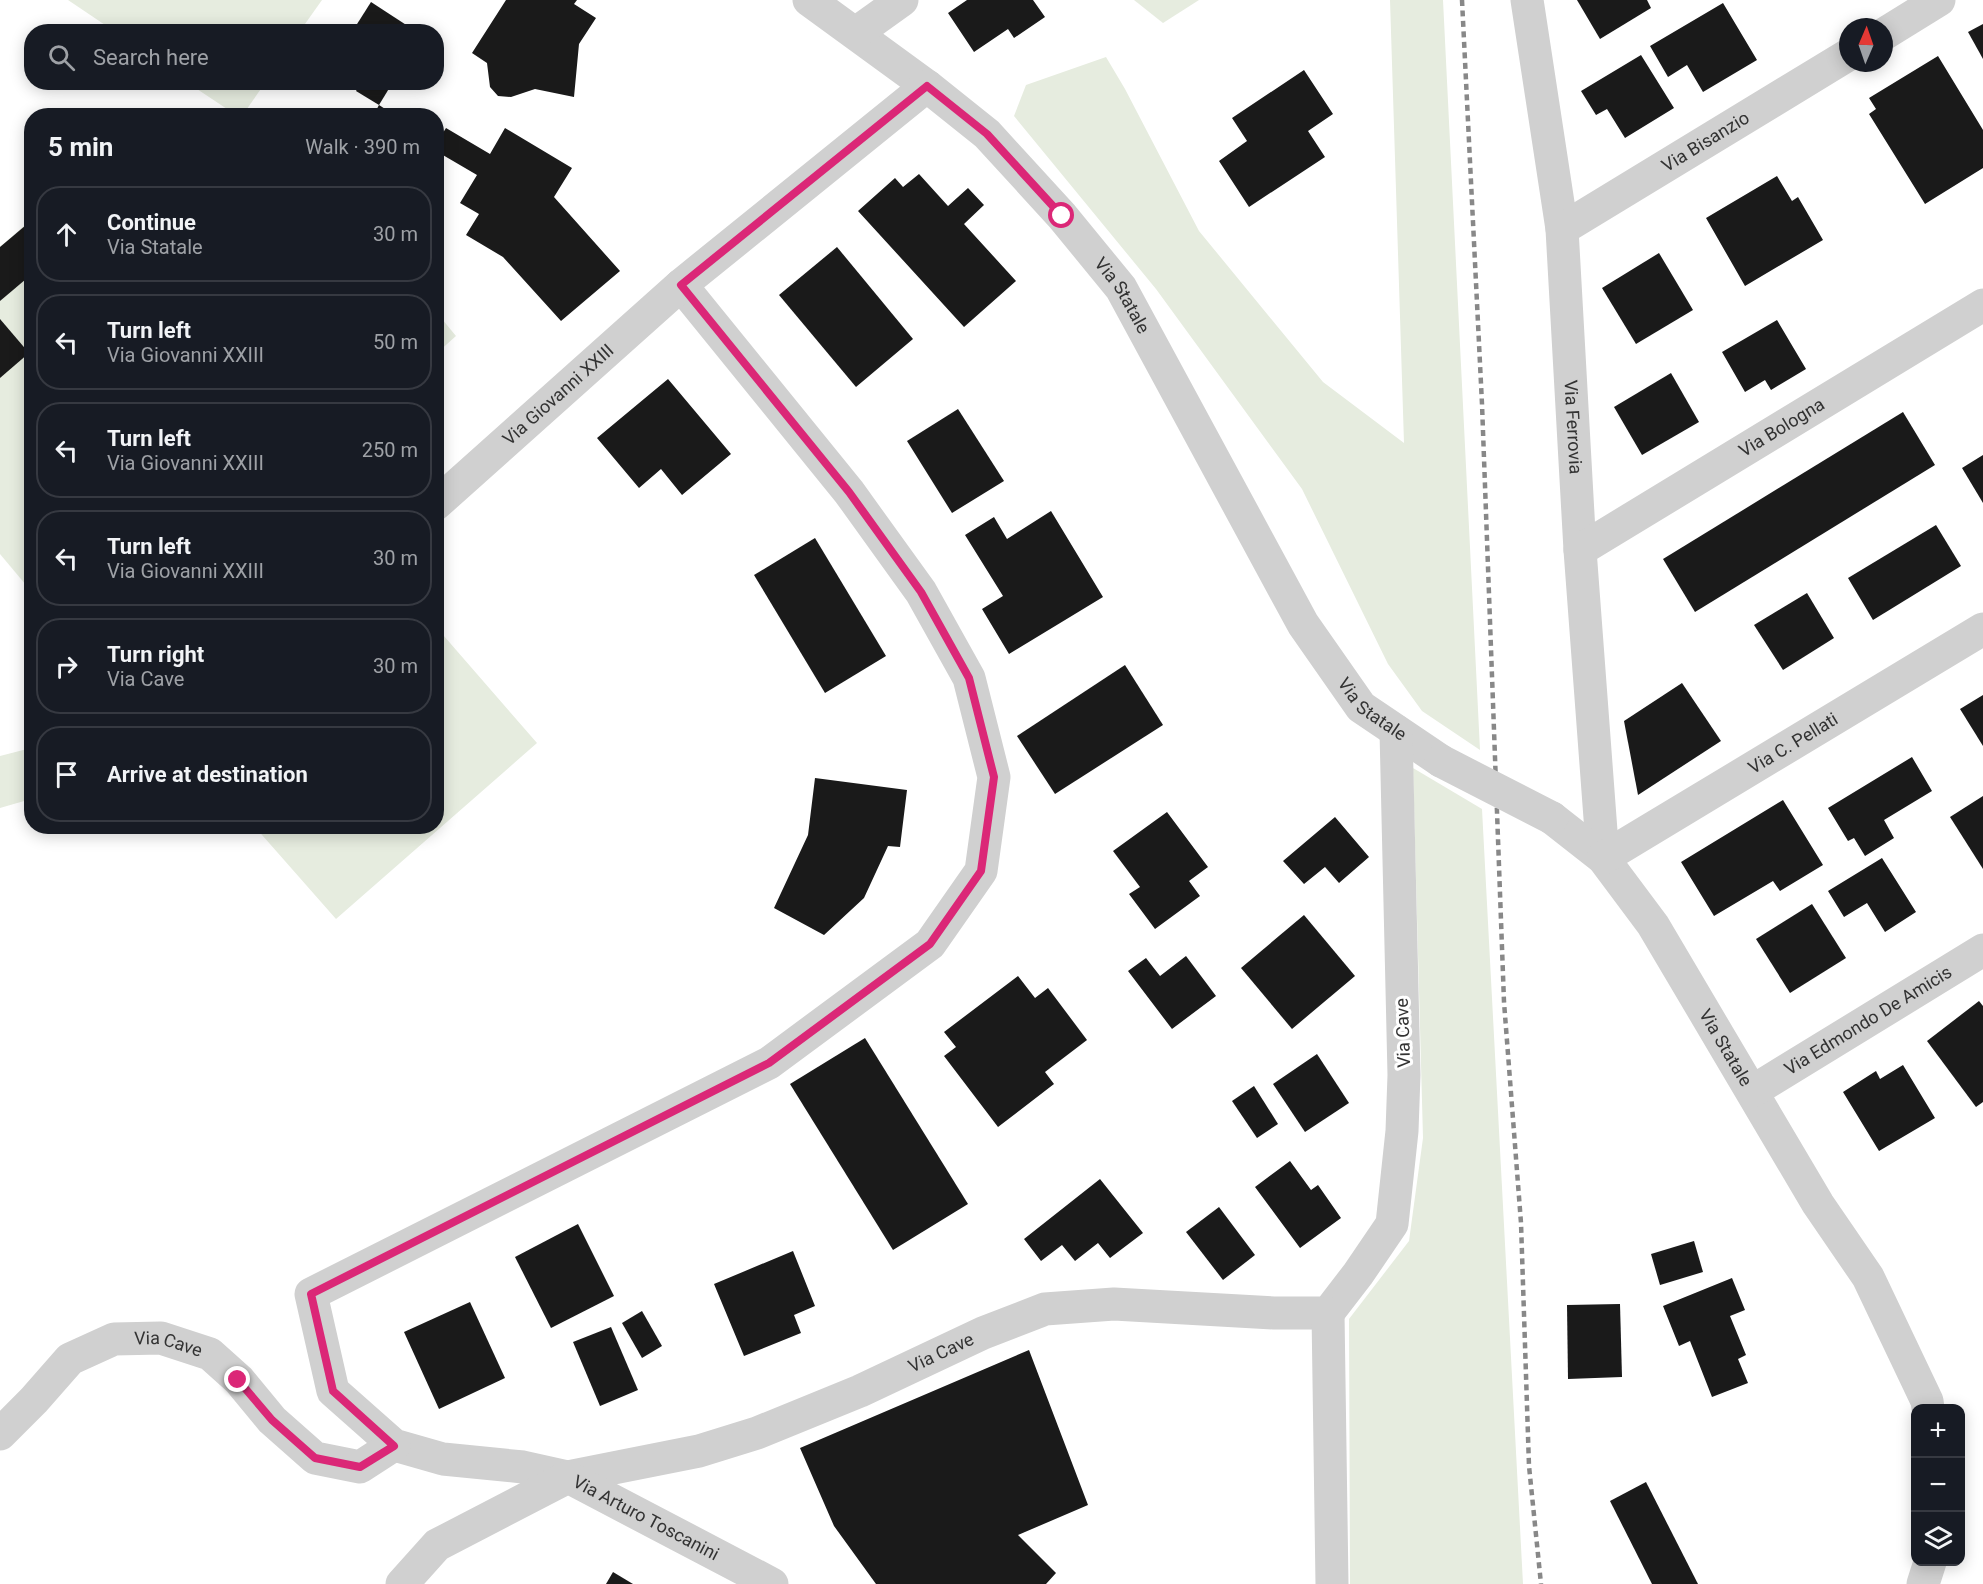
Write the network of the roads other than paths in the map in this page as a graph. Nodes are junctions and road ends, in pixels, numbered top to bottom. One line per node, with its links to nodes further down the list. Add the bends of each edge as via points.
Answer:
1 (809, 0): 6 (street, Via Statale)
2 (902, 0): 6 (street)
3 (1527, 0): 9 (street, Via Ferrovia)
4 (1939, 0): 5 (street)
5 (1893, 28)
6 (856, 33): 8 (street, Via Statale)
7 (1839, 60): 9 (street, Via Bisanzio)
8 (927, 86): 10 (street, Via Giovanni XXIII); 15 (street, Via Statale, via 987,134 1121,288 1303,624 1361,707)
9 (1562, 229): 13 (street, Via Ferrovia)
10 (681, 285): 12 (street, Via Giovanni XXIII); 22 (street, via 849,492 921,592 969,678 994,777 981,871 930,944 769,1063 311,1294 333,1391)
11 (1983, 305): 13 (street, Via Bologna)
12 (444, 497)
13 (1580, 550): 16 (street, Via Ferrovia)
14 (1983, 629): 16 (street, Via C. Pellati)
15 (1395, 731): 16 (street, Via Statale, bridge, via 1441,761 1552,818); 19 (street, Via Cave, via 1404,1075 1392,1224)
16 (1603, 858): 18 (street, Via Statale, via 1653,926)
17 (1983, 950): 18 (street, Via Edmondo De Amicis)
18 (1753, 1091): 20 (street, Via Statale, via 1818,1204 1868,1277)
19 (1328, 1312): 23 (street, Via Cave, via 1274,1313 1114,1304 1045,1309 757,1433 699,1451); 27 (street)
20 (1927, 1404)
21 (0, 1434): 22 (street, Via Cave, via 70,1359 114,1339 161,1338 210,1354 272,1420 315,1458 360,1467)
22 (394, 1446): 23 (street, via 443,1459 523,1467)
23 (568, 1477): 25 (street, Via Arturo Toscanini, via 437,1545); 26 (street, Via Arturo Toscanini)
24 (1929, 1566): 28 (street)
25 (402, 1584)
26 (772, 1584)
27 (1332, 1584)
28 (1923, 1584)

